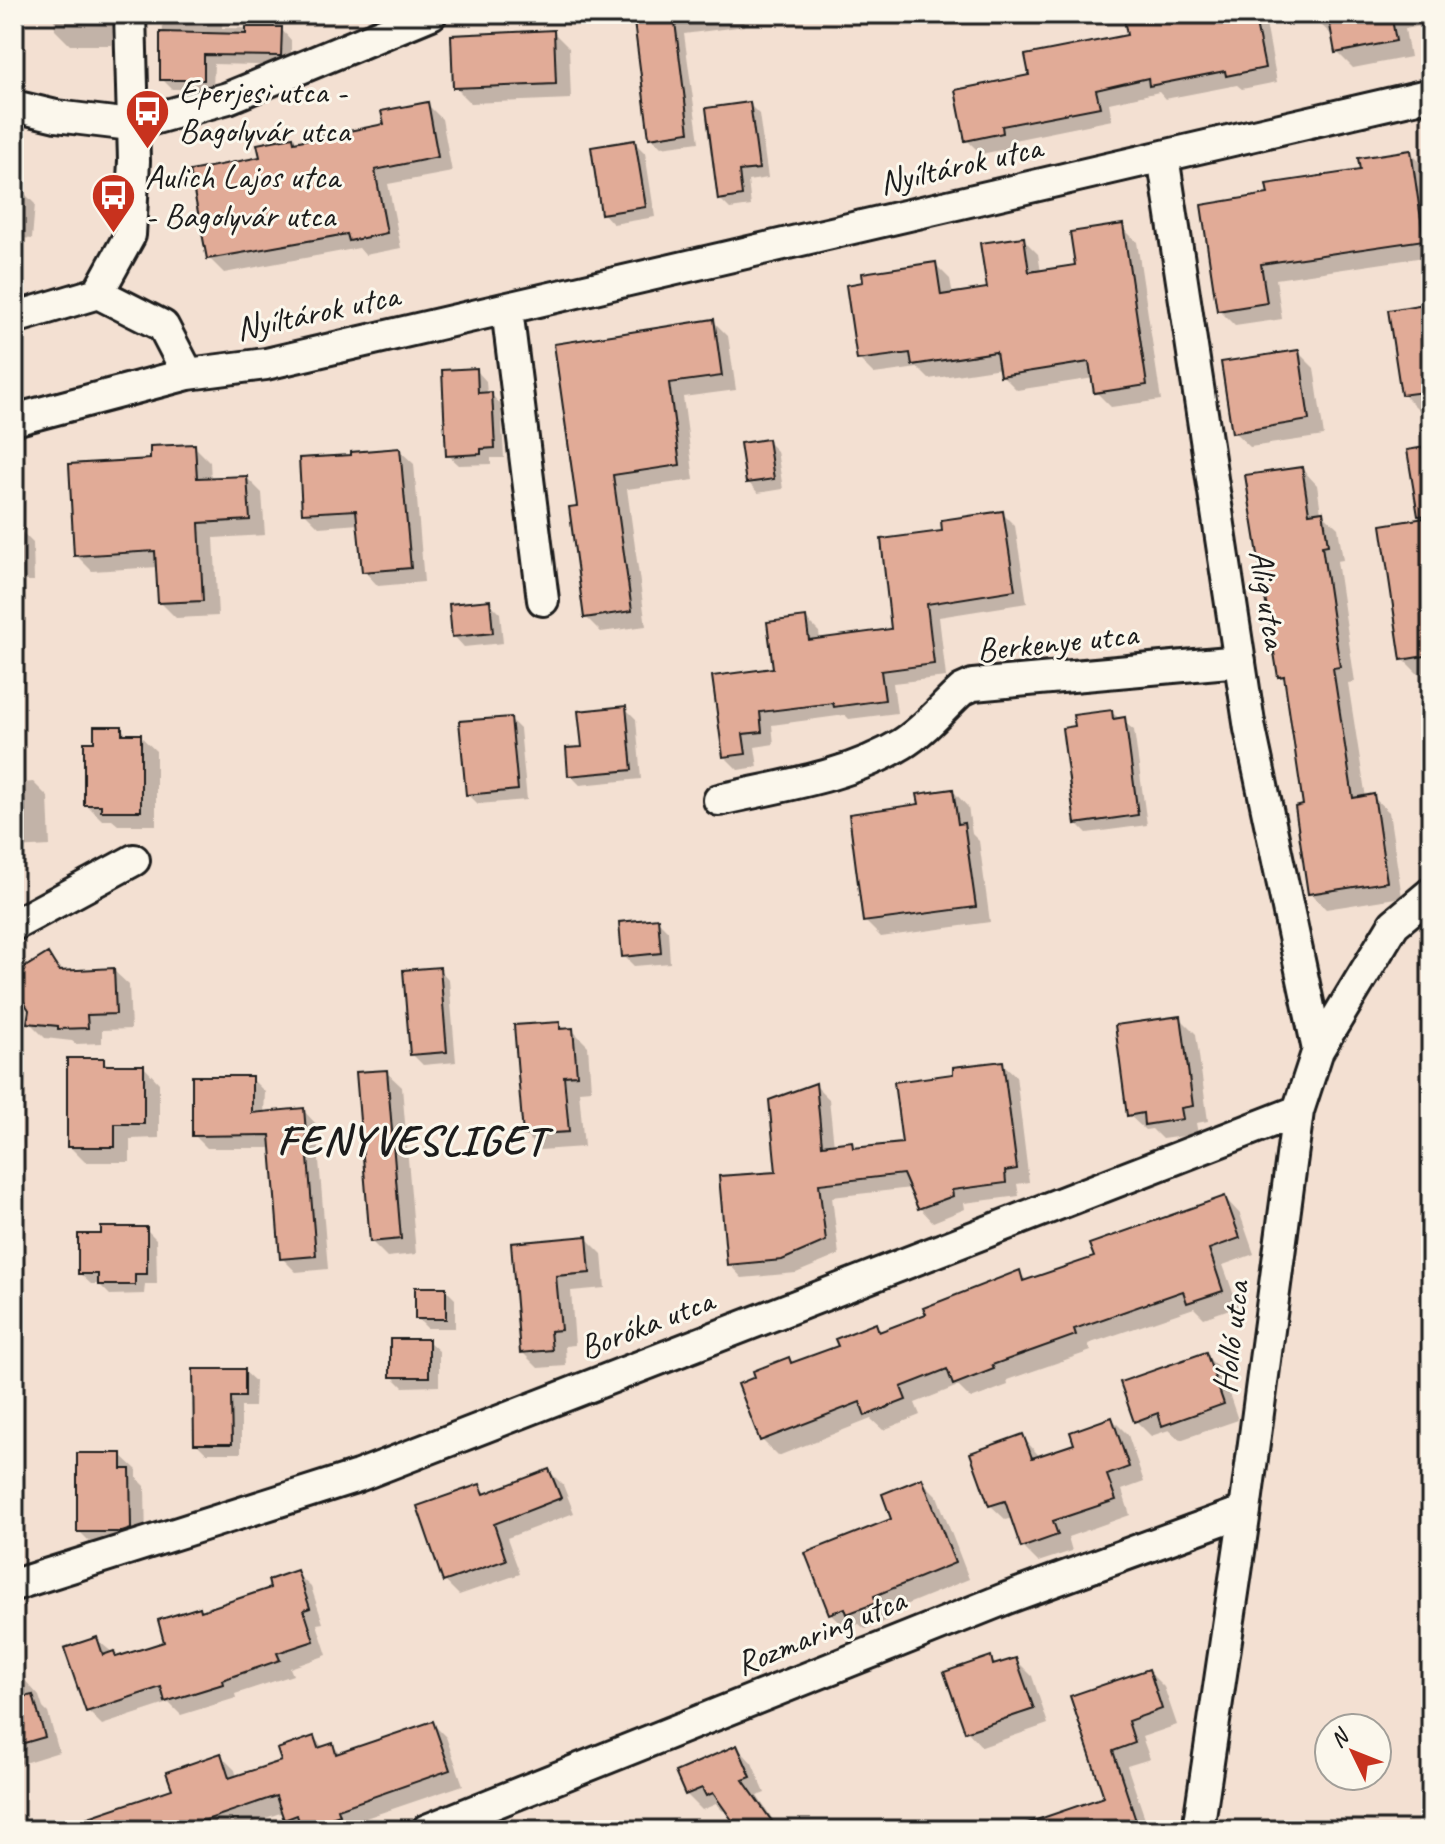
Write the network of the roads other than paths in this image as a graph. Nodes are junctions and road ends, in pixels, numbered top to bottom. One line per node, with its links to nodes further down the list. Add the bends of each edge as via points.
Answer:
1 (130, 14): 5 (street)
2 (431, 14): 5 (street, via 228,98)
3 (1431, 94): 6 (street, Nyíltárok utca)
4 (14, 106): 5 (street)
5 (131, 125): 7 (street, via 130,235)
6 (1163, 156): 8 (street, Nyíltárok utca); 13 (street, Alig utca)
7 (98, 293): 9 (street); 10 (street, via 163,326)
8 (507, 309): 10 (street, Nyíltárok utca, via 266,364); 12 (street)
9 (14, 318)
10 (188, 374): 11 (street, Nyíltárok utca)
11 (14, 420)
12 (543, 600)
13 (1240, 661): 14 (street, Berkenye utca, via 973,685 904,743 861,763); 18 (street, Alig utca)
14 (719, 800)
15 (134, 860): 17 (street)
16 (1431, 893): 18 (street, Holló utca, via 1394,924)
17 (14, 925)
18 (1318, 1050): 19 (street, Holló utca)
19 (1298, 1111): 20 (street, Holló utca); 21 (street, Boróka utca, via 358,1476)
20 (1245, 1511): 22 (street, Rozmaring utca, via 1007,1598); 23 (street, Holló utca)
21 (14, 1585)
22 (427, 1830)
23 (1198, 1830)

